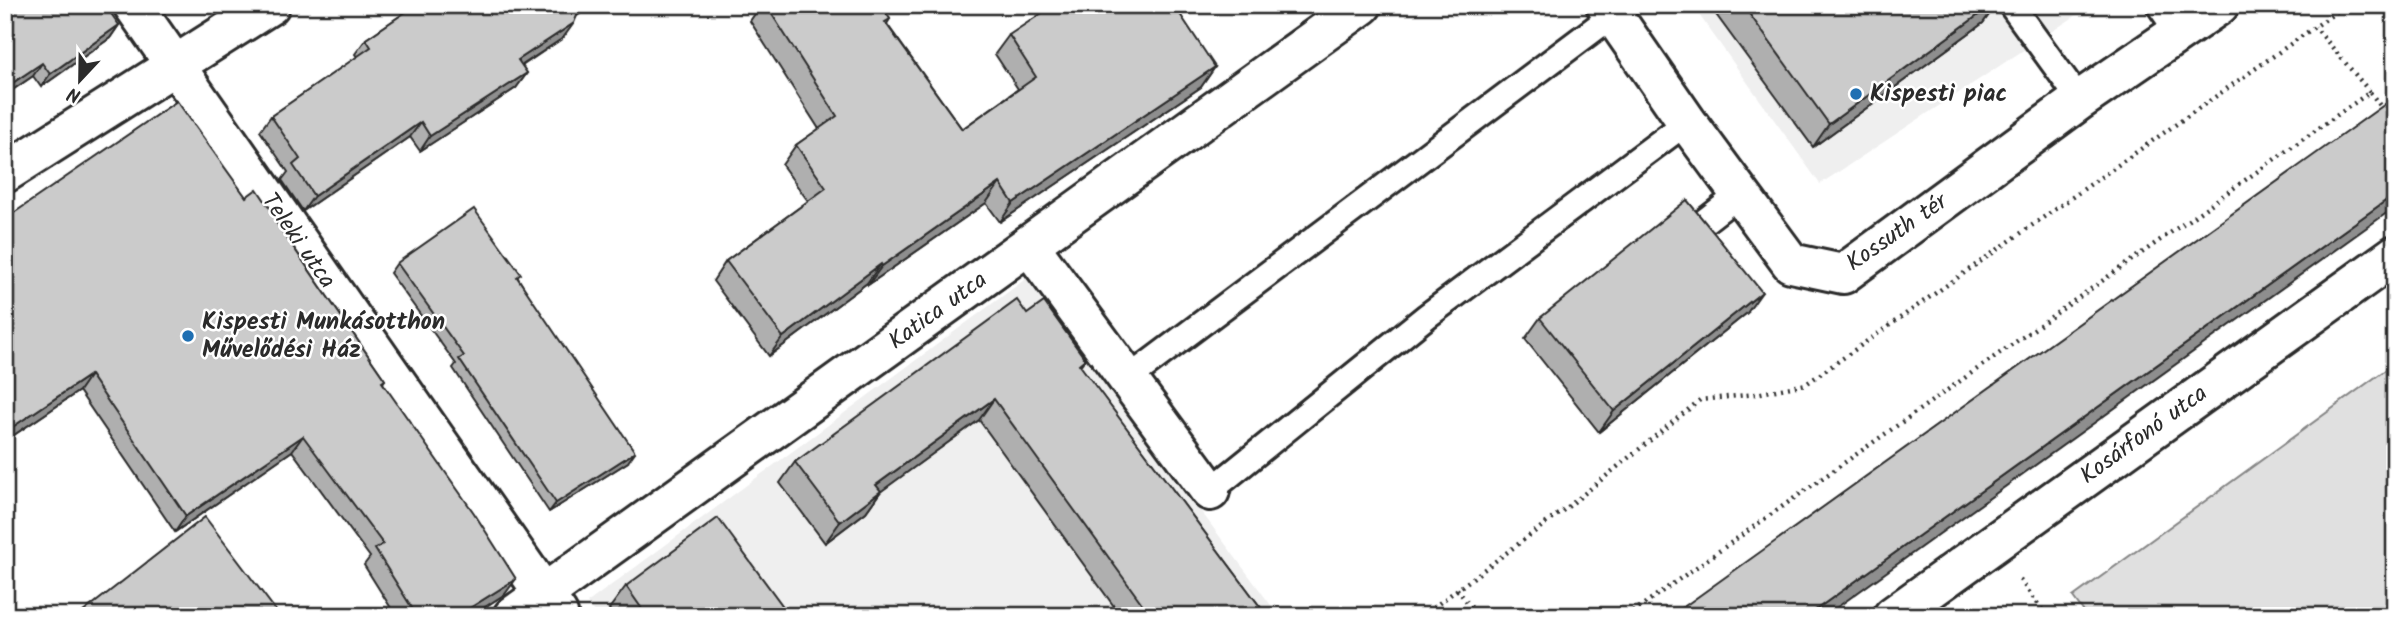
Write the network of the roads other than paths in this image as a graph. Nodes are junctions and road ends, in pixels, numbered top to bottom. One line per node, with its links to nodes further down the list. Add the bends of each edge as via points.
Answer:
1 (133, 5): 8 (street, Teleki utca)
2 (270, 5): 8 (street)
3 (1362, 5): 14 (street, Katica utca)
4 (2011, 5): 9 (lane)
5 (2219, 5): 7 (street, Kossuth tér)
6 (1610, 10): 10 (street, Kossuth tér); 16 (lane)
7 (2168, 19): 9 (street, Kossuth tér)
8 (174, 64): 11 (street); 18 (street, Teleki utca)
9 (2080, 100): 12 (street, Kossuth tér, via 1843,274 1791,262)
10 (1687, 122): 12 (street, Kossuth tér); 17 (lane, via 1427,316)
11 (5, 173)
12 (1741, 193): 13 (lane)
13 (1701, 224)
14 (1029, 245): 16 (street); 18 (street, Katica utca)
15 (2395, 255): 20 (street, Kosárfonó utca)
16 (1129, 378): 17 (street)
17 (1210, 491)
18 (552, 605): 19 (street, Katica utca)
19 (513, 616)
20 (1893, 616)

